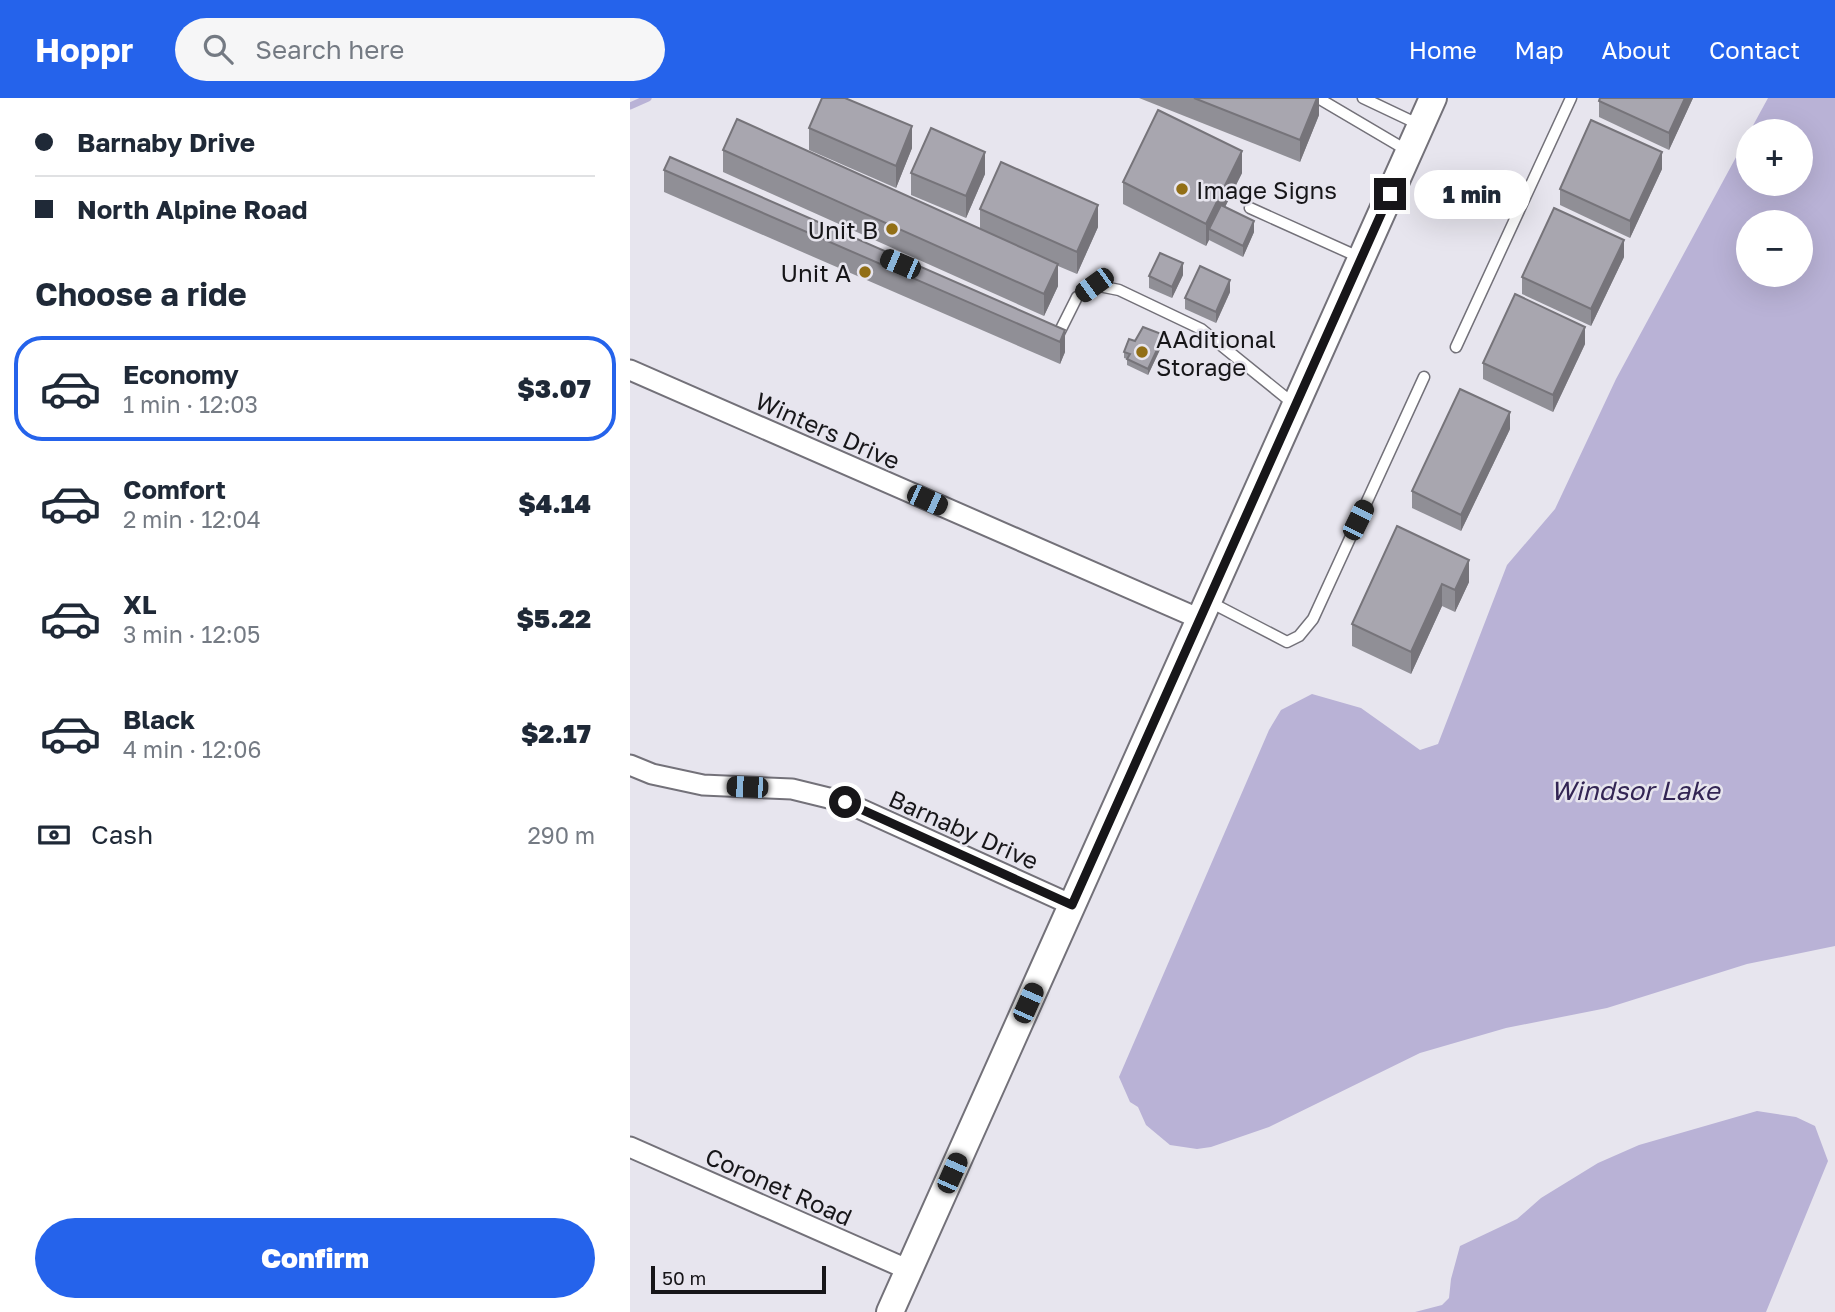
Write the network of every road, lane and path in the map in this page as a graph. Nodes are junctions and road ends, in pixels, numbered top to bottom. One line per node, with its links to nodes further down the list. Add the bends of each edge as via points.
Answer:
1 (1318, 98): 6 (lane)
2 (1363, 98): 5 (lane)
3 (1433, 98): 5 (main road)
4 (1572, 98): 10 (lane)
5 (1421, 125): 6 (main road)
6 (1409, 151): 8 (main road)
7 (1250, 208): 8 (lane)
8 (1361, 258): 13 (main road)
9 (1040, 327): 13 (lane, via 1058,335 1077,297 1094,285 1119,290 1201,329)
10 (1456, 347)
11 (630, 370): 14 (street, Winters Drive)
12 (1423, 377): 14 (lane, via 1313,619 1300,636 1287,642)
13 (1295, 405): 14 (main road)
14 (1204, 610): 16 (main road)
15 (630, 765): 16 (street, Barnaby Drive, via 703,785 792,789 845,802)
16 (1072, 905): 18 (main road)
17 (630, 1147): 18 (street, Coronet Road)
18 (909, 1270): 19 (main road)
19 (890, 1312)

